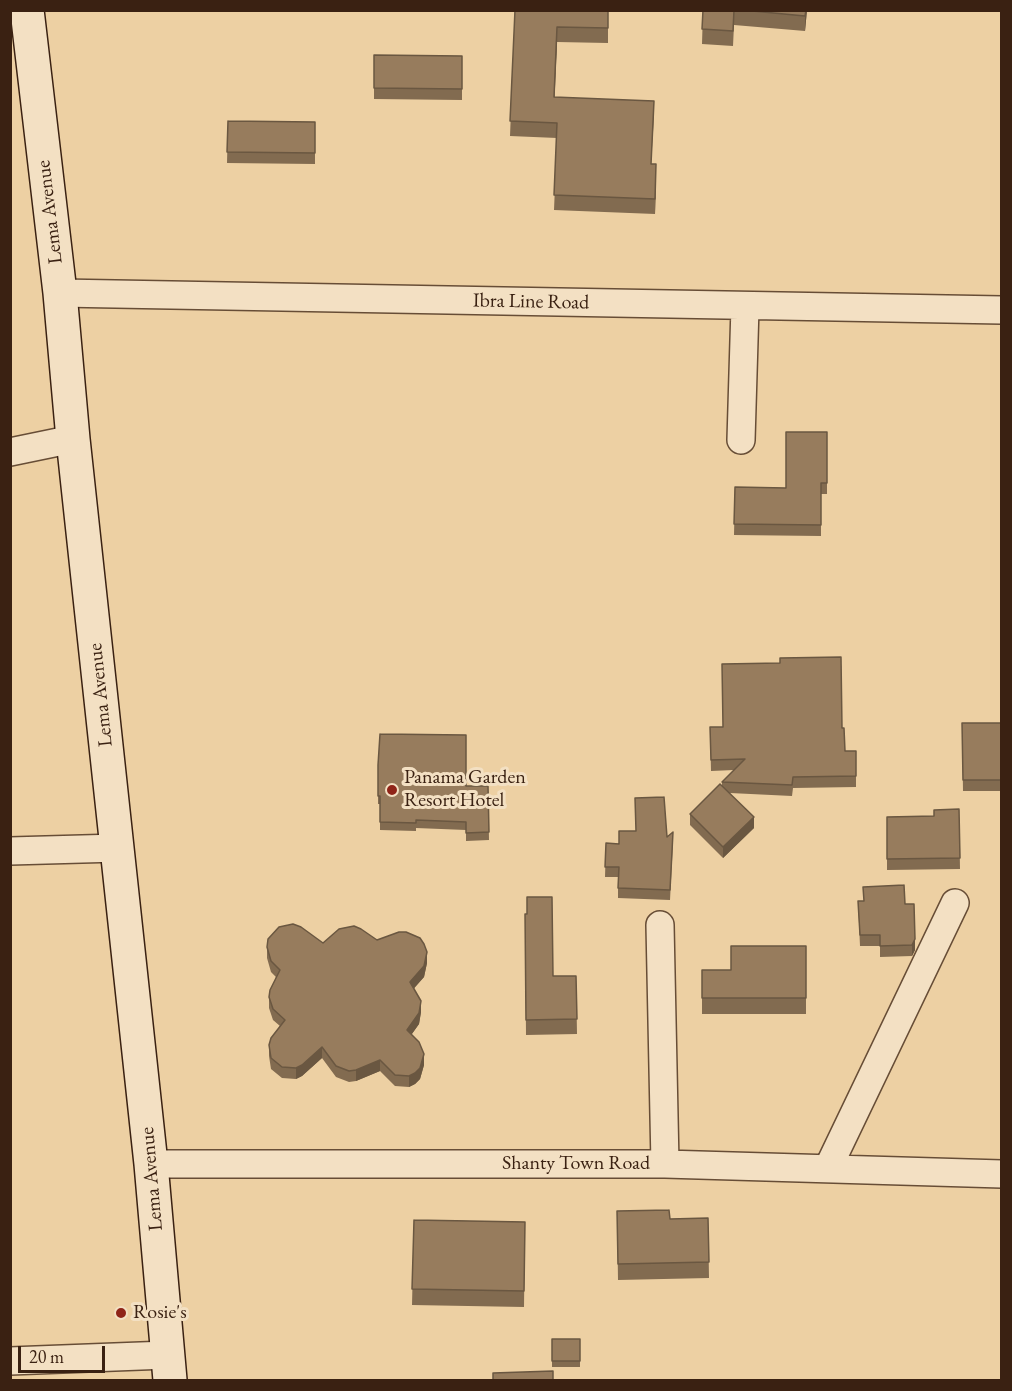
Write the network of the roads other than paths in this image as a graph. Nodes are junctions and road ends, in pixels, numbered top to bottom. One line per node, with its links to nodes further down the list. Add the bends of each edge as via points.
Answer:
1 (22, 20): 2 (main road, Lema Avenue)
2 (60, 293): 3 (street, Ibra Line Road); 5 (main road, Lema Avenue)
3 (745, 306): 4 (street, Ibra Line Road); 6 (street)
4 (1002, 310)
5 (73, 440): 7 (street); 8 (main road, Lema Avenue)
6 (741, 440)
7 (10, 452)
8 (118, 848): 9 (street); 12 (main road, Lema Avenue)
9 (10, 851)
10 (955, 903): 14 (street)
11 (660, 925): 13 (street)
12 (151, 1164): 13 (street, Shanty Town Road); 17 (main road, Lema Avenue)
13 (665, 1164): 14 (street, Shanty Town Road)
14 (828, 1168): 15 (street, Shanty Town Road)
15 (1002, 1174)
16 (10, 1361): 17 (street)
17 (169, 1368)

